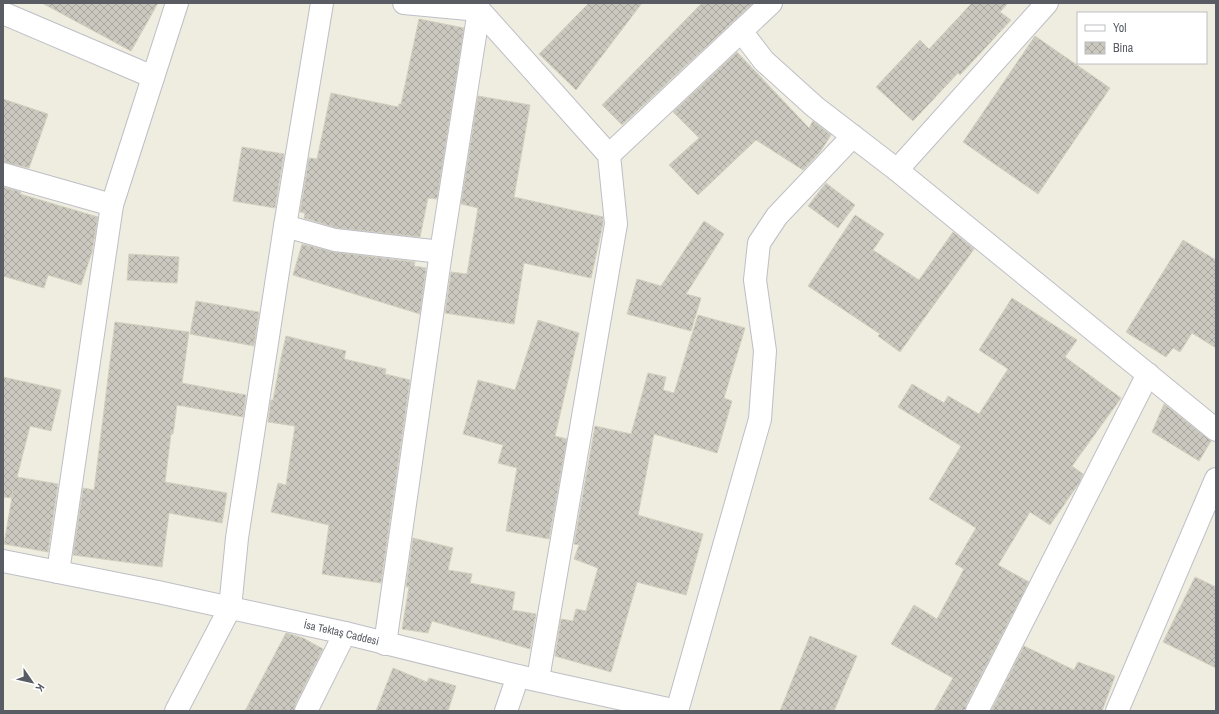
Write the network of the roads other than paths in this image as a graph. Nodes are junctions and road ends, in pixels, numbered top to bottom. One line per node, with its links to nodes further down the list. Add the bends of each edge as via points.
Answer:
1 (177, 3): 9 (street)
2 (322, 3): 15 (street)
3 (404, 3): 6 (street)
4 (771, 3): 8 (street)
5 (1047, 3): 12 (street)
6 (476, 6): 11 (street); 16 (street)
7 (3, 13): 9 (street)
8 (742, 31): 10 (street, via 764,61 815,107); 11 (street)
9 (153, 77): 14 (street)
10 (853, 136): 12 (street); 29 (street, via 777,216 759,243 756,280 765,351 760,419)
11 (610, 155): 25 (street, via 616,224)
12 (897, 170): 17 (street)
13 (3, 174): 14 (street)
14 (112, 205): 21 (street)
15 (285, 226): 16 (street, via 335,240); 22 (street, via 237,538)
16 (441, 252): 24 (street)
17 (1148, 374): 18 (street); 30 (street)
18 (1216, 430)
19 (1216, 479): 31 (street)
20 (3, 561): 21 (street, İsa Tektaş Caddesi)
21 (58, 572): 22 (street, İsa Tektaş Caddesi)
22 (230, 608): 23 (street, İsa Tektaş Caddesi); 26 (street)
23 (345, 633): 24 (street, İsa Tektaş Caddesi); 27 (street)
24 (385, 644): 25 (street, İsa Tektaş Caddesi)
25 (528, 678): 28 (street); 29 (street, İsa Tektaş Caddesi)
26 (176, 711)
27 (306, 711)
28 (506, 711)
29 (677, 711)
30 (977, 711)
31 (1117, 711)

